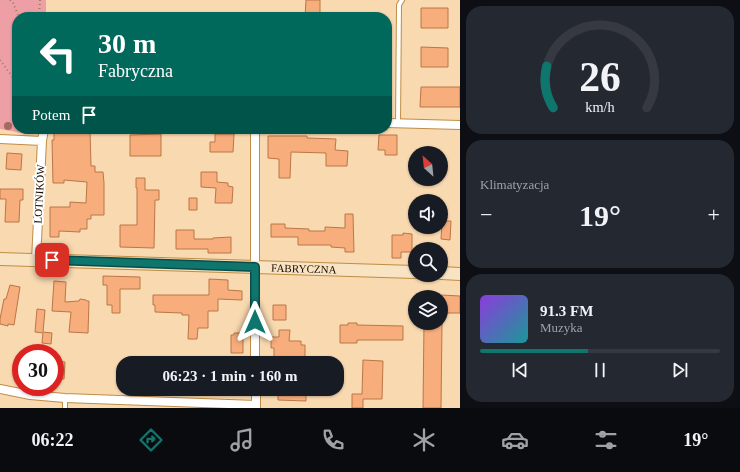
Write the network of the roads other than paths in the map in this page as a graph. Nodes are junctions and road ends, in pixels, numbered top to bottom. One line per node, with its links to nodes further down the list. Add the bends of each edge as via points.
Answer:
1 (402, 0): 3 (lane, via 399,5)
2 (392, 123): 3 (street)
3 (398, 123): 4 (street)
4 (460, 125)
5 (43, 134): 8 (street, LOTNIKÓW)
6 (255, 134): 11 (street)
7 (0, 139): 8 (street)
8 (42, 141): 10 (street, LOTNIKÓW)
9 (0, 259): 10 (street, FABRYCZNA)
10 (36, 260): 11 (street, FABRYCZNA)
11 (255, 267): 12 (street, FABRYCZNA); 15 (street)
12 (408, 272)
13 (448, 273): 14 (street)
14 (460, 274)
15 (255, 356)
16 (0, 389): 17 (street)
17 (65, 398): 18 (street); 19 (lane)
18 (256, 406)
19 (65, 408)

